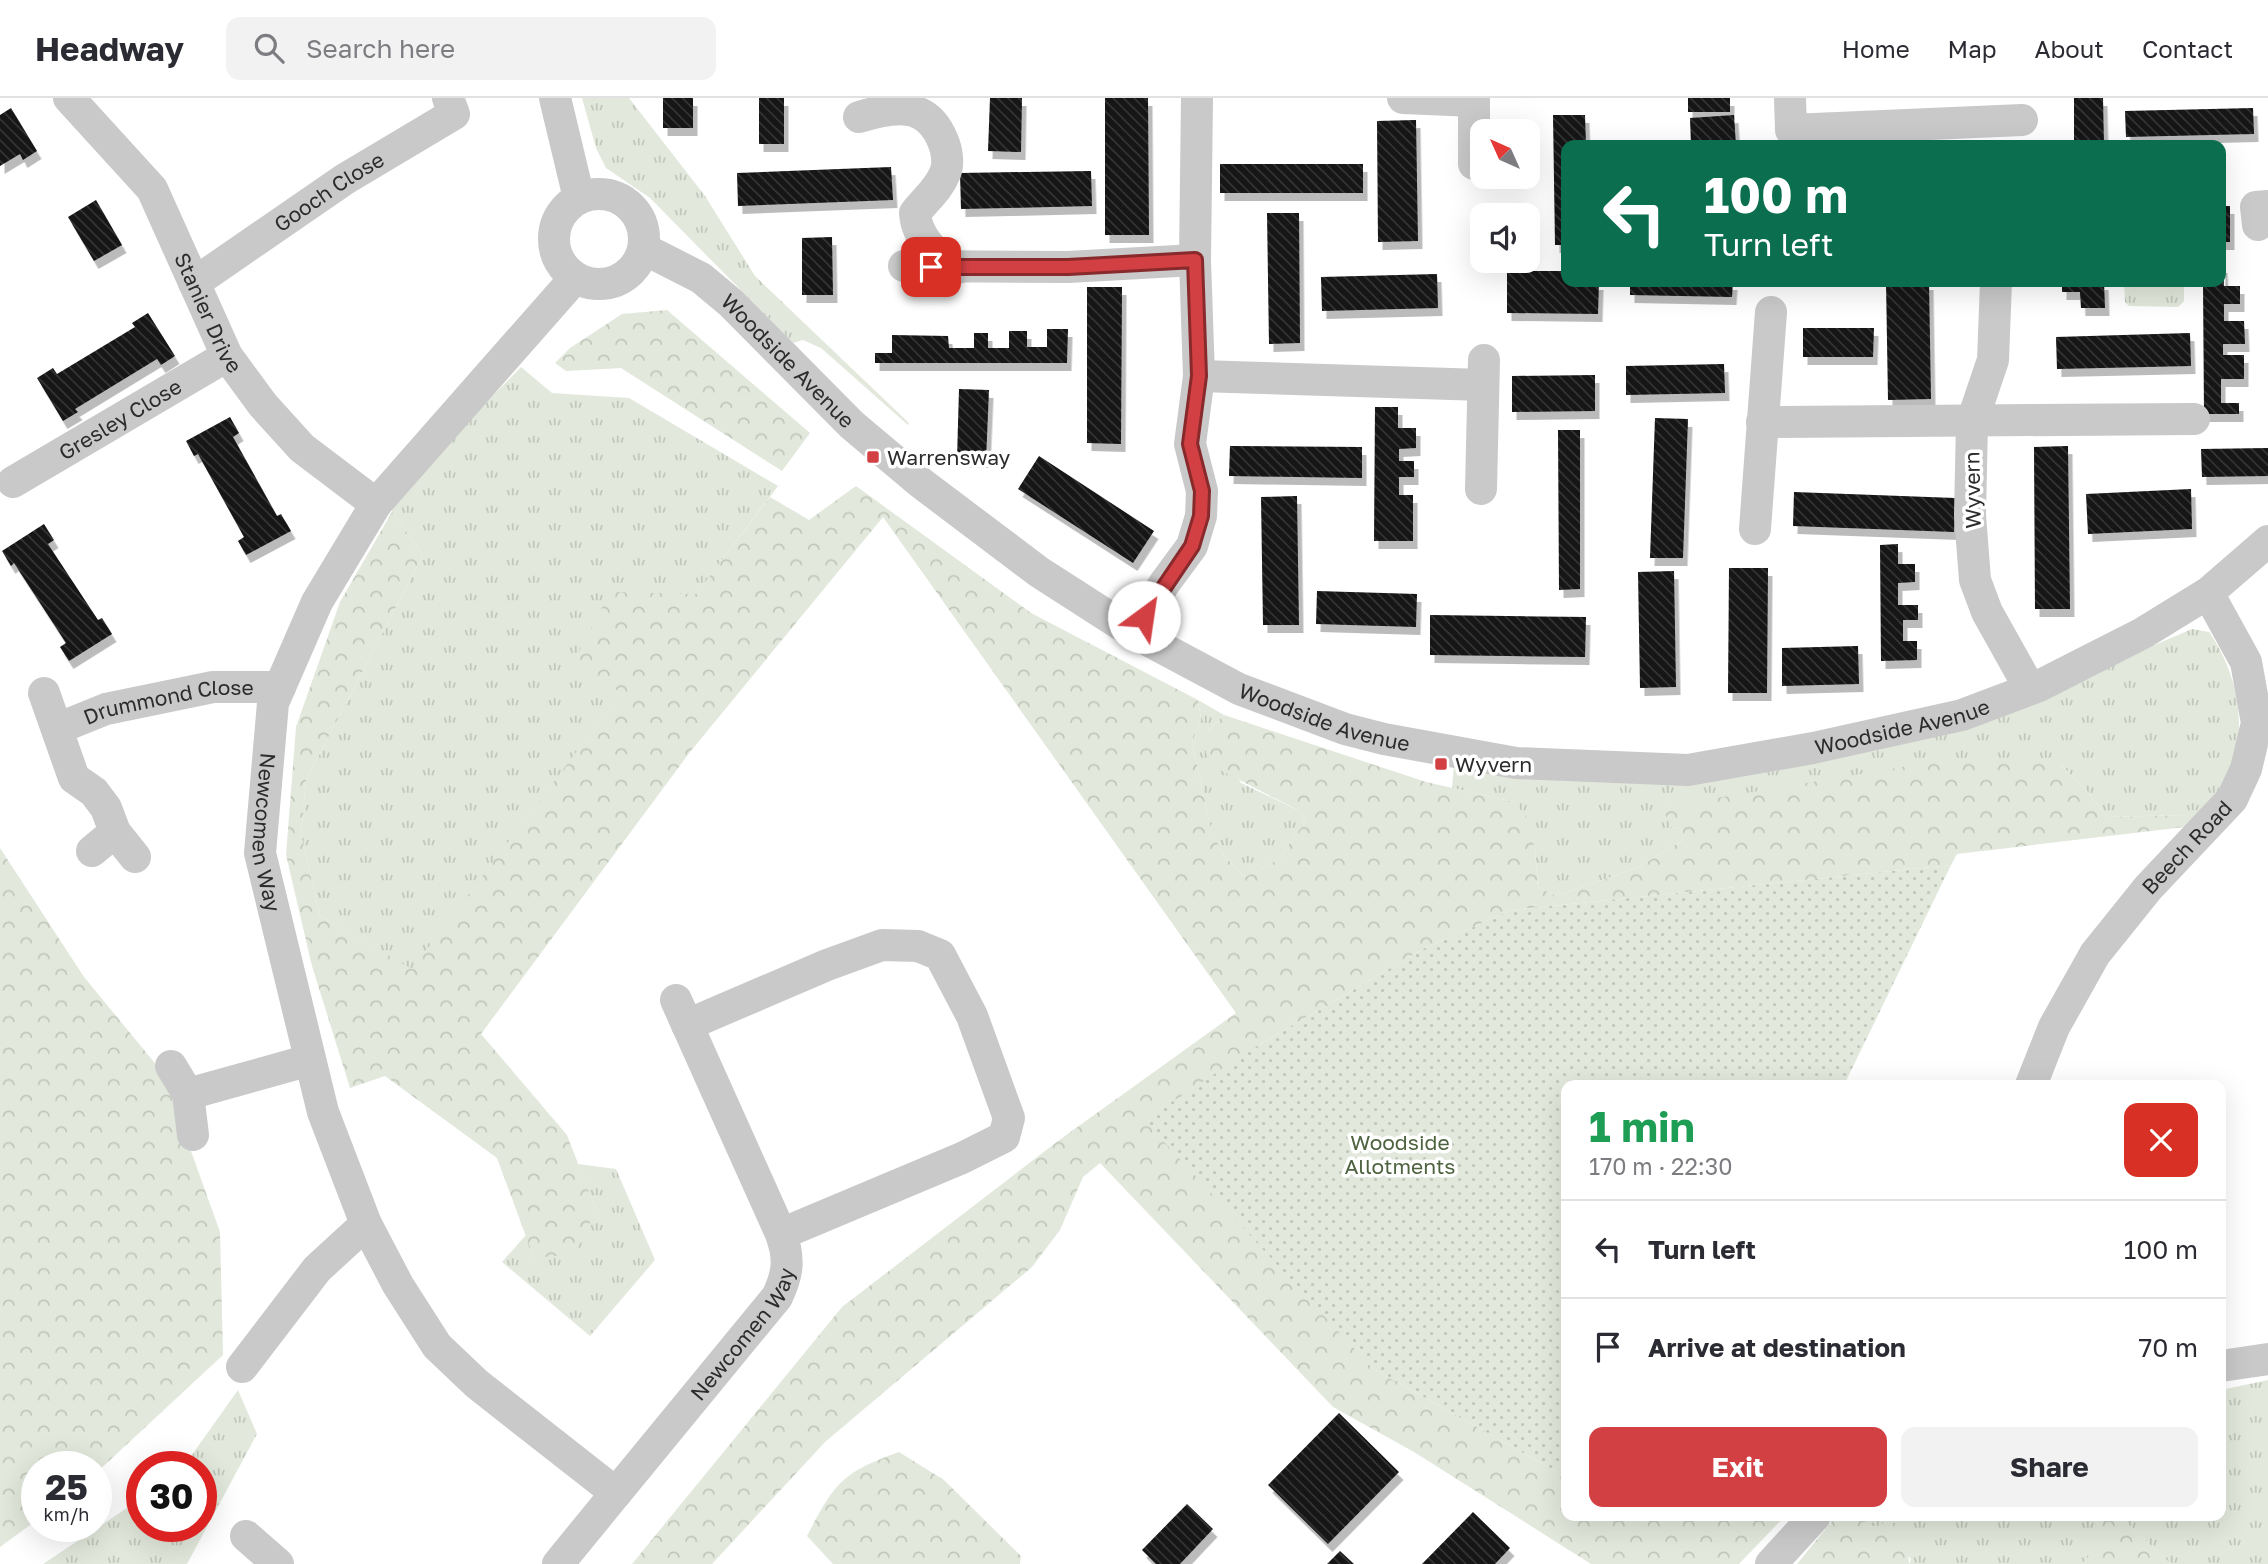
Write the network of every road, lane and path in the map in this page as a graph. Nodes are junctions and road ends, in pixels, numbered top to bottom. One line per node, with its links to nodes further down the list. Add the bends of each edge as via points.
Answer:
1 (69, 98): 17 (street, Stanier Drive, via 152,188)
2 (448, 98): 17 (street, Gooch Close, via 454,114 345,179)
3 (555, 98): 11 (street)
4 (1197, 98): 13 (street)
5 (1404, 98): 7 (street)
6 (1790, 98): 10 (street, via 1791,130)
7 (1474, 100): 9 (street)
8 (859, 117): 15 (street, via 909,109 924,114 937,127 946,148 947,171 915,213 916,227 941,259)
9 (1474, 119)
10 (2004, 129)
11 (579, 198): 12 (street, via 595,193 623,201 638,219); 16 (street, via 564,210 554,238 558,255)
12 (644, 249): 16 (street, via 637,263 609,283); 31 (street, Woodside Avenue, via 701,278 731,303 843,416 921,483 1039,572)
13 (1195, 260): 15 (street); 21 (street)
14 (904, 266): 15 (street)
15 (958, 268)
16 (575, 278): 27 (street, Newcomen Way)
17 (194, 283): 20 (street, Stanier Drive)
18 (1996, 287): 24 (street, Wyvern, via 1993,360)
19 (1771, 312): 23 (street)
20 (228, 356): 25 (street, Gresley Close); 27 (street, Stanier Drive, via 302,448)
21 (1199, 376): 26 (street, via 1483,373); 31 (street, via 1190,444 1202,491 1201,516 1192,546)
22 (2194, 419): 24 (street)
23 (1762, 422): 24 (street); 28 (street)
24 (1972, 422): 33 (street, Wyvern, via 1970,515 1975,580 1987,612)
25 (13, 482)
26 (1481, 489)
27 (376, 504): 32 (street, Newcomen Way, via 317,602)
28 (1755, 530)
29 (2268, 541): 30 (street, Woodside Avenue)
30 (2208, 593): 33 (street, Woodside Avenue, via 2143,633); 35 (street, Beech Road, via 2246,662)
31 (1135, 633): 33 (street, Woodside Avenue, via 1239,689 1345,729 1516,763 1688,769 1813,748 1962,715)
32 (280, 687): 36 (street, Drummond Close, via 213,687 106,709); 38 (street, Newcomen Way, via 273,703 260,853)
33 (2030, 689)
34 (44, 693): 36 (street, Drummond Close)
35 (2262, 723): 40 (street, Beech Road, via 2232,799 2148,888 2095,954 2054,1027)
36 (59, 728): 37 (street, Drummond Close, via 74,778 106,807 104,842)
37 (135, 857)
38 (310, 1060): 41 (street); 43 (street, Newcomen Way, via 336,1149)
39 (171, 1066): 41 (street)
40 (2033, 1080)
41 (188, 1094): 42 (street)
42 (193, 1135)
43 (366, 1224): 47 (street, via 317,1269); 48 (street, Newcomen Way, via 409,1305 437,1346 477,1384)
44 (781, 1234): 44 (street, Newcomen Way, via 682,1013 882,946 918,946 940,955 972,1016 1001,1088 1009,1118 1004,1137); 48 (street, Newcomen Way, via 789,1255 786,1277 776,1297)
45 (2268, 1359): 46 (street)
46 (2226, 1365)
47 (242, 1367)
48 (616, 1493): 52 (street, Newcomen Way)
49 (1810, 1521): 53 (street)
50 (246, 1536): 51 (street)
51 (278, 1564)
52 (558, 1564)
53 (1771, 1564)

